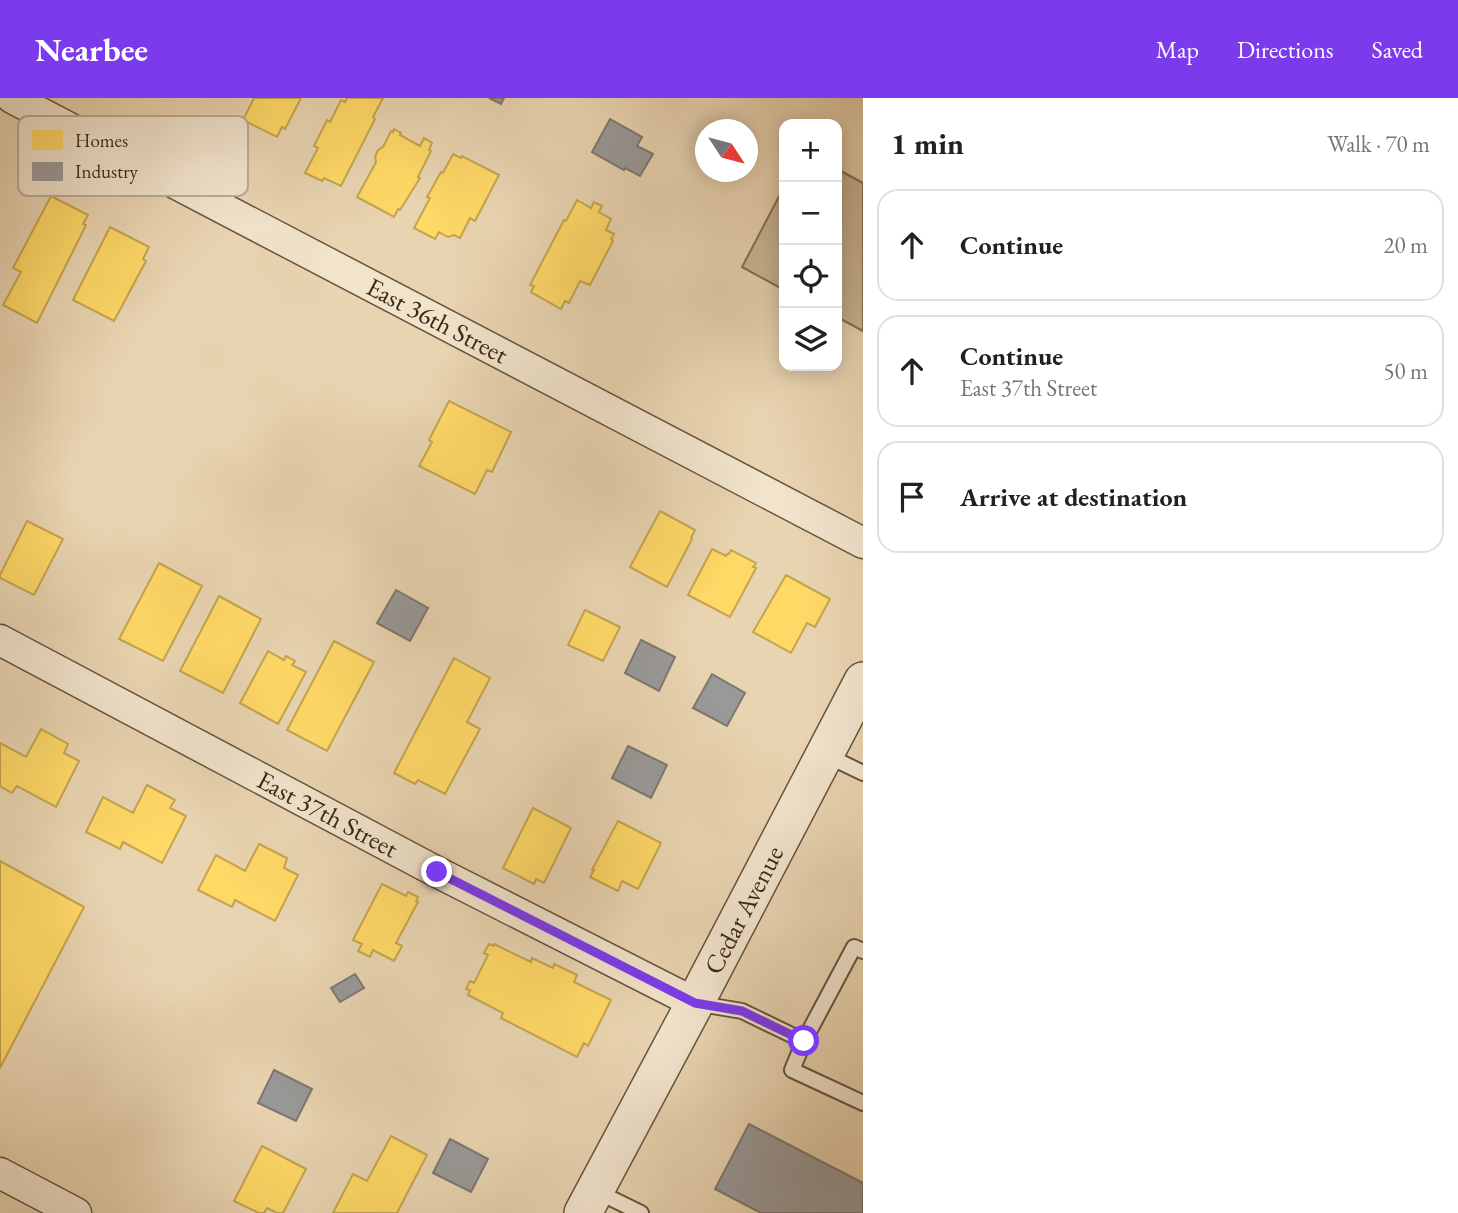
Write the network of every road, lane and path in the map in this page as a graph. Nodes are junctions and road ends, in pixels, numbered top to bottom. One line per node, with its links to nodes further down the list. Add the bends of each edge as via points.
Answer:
1 (12, 98): 2 (street, East 36th Street)
2 (46, 116)
3 (200, 196): 4 (street, East 36th Street)
4 (863, 542)
5 (0, 640): 10 (street, East 37th Street)
6 (863, 681): 7 (street, Cedar Avenue)
7 (825, 754): 8 (lane); 10 (street, Cedar Avenue)
8 (863, 773)
9 (863, 951): 11 (lane, via 854,947)
10 (695, 1003): 11 (lane, via 742,1011); 14 (street, Cedar Avenue)
11 (804, 1041): 12 (lane, via 792,1070)
12 (863, 1103)
13 (0, 1173): 15 (street)
14 (589, 1202): 16 (lane)
15 (76, 1213)
16 (641, 1213)

